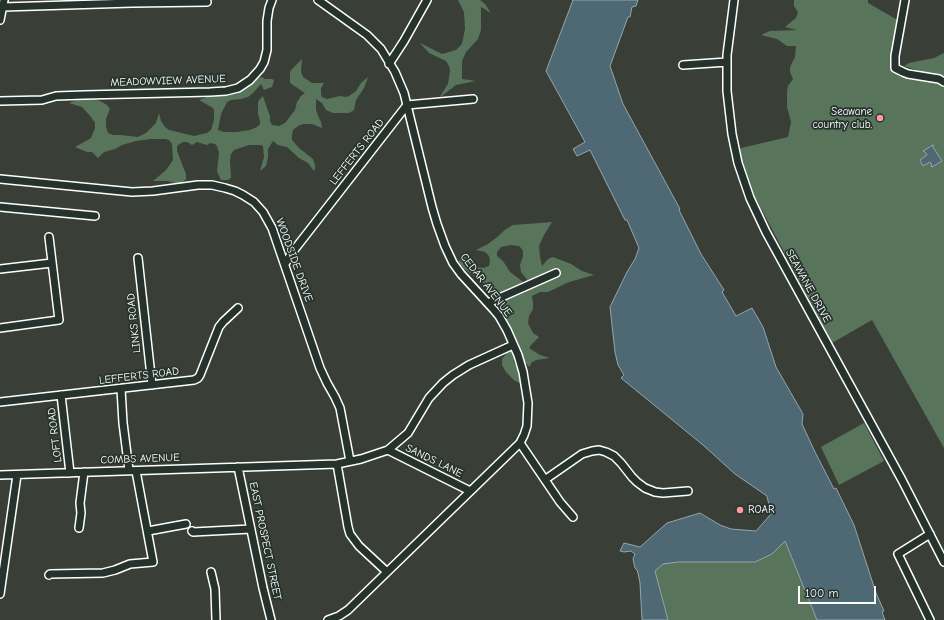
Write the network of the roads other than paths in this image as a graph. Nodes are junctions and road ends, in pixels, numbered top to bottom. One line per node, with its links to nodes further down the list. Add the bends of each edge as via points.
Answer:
1 (272, 0): 15 (street, MEADOWVIEW AVENUE, via 267,21 267,50 264,62 250,80 238,88 210,92 56,96 42,100)
2 (318, 0): 11 (street, CEDAR AVENUE, via 367,35 381,49)
3 (427, 0): 11 (street)
4 (734, 0): 10 (street, SEAWANE DRIVE)
5 (906, 0): 13 (street, via 895,68)
6 (76, 2): 7 (street); 8 (street)
7 (207, 2)
8 (3, 4): 9 (street)
9 (0, 20)
10 (727, 62): 12 (street); 53 (street, SEAWANE DRIVE, via 727,91 732,134 738,163 750,198)
11 (389, 64): 16 (street, CEDAR AVENUE, via 399,79)
12 (683, 65)
13 (944, 82)
14 (472, 99): 16 (street)
15 (0, 101)
16 (407, 106): 23 (street, LEFFERTS ROAD); 26 (street, CEDAR AVENUE, via 432,207 445,246 461,274)
17 (0, 179): 23 (street, WOODSIDE DRIVE, via 132,192 198,185 226,188 254,202 263,212 272,228)
18 (0, 207): 19 (street)
19 (95, 216)
20 (48, 237): 22 (street)
21 (138, 258): 30 (street, LINKS ROAD)
22 (52, 263): 24 (street); 28 (street, via 59,320)
23 (285, 264): 36 (street, WOODSIDE DRIVE, via 320,369 340,408)
24 (0, 269)
25 (556, 273): 26 (street)
26 (488, 303): 29 (street, CEDAR AVENUE, via 499,316)
27 (238, 308): 30 (street, LEFFERTS ROAD, via 219,327 198,378)
28 (0, 328)
29 (513, 345): 34 (street, CEDAR AVENUE, via 523,372 528,403 527,426); 35 (street, via 453,374 429,398 408,433)
30 (152, 385): 31 (street, LEFFERTS ROAD)
31 (121, 389): 32 (street, LEFFERTS ROAD); 39 (street, via 123,423)
32 (61, 395): 33 (street, LEFFERTS ROAD); 41 (street, LOFT ROAD)
33 (0, 402)
34 (520, 443): 44 (street); 45 (street, CEDAR AVENUE)
35 (388, 450): 36 (street, COMBS AVENUE); 45 (street, SANDS LANE)
36 (350, 461): 37 (street, COMBS AVENUE)
37 (337, 464): 38 (street, COMBS AVENUE); 56 (street, via 350,534)
38 (238, 467): 39 (street, COMBS AVENUE); 50 (street, EAST PROSPECT STREET)
39 (133, 471): 40 (street, COMBS AVENUE); 51 (street)
40 (84, 472): 41 (street, COMBS AVENUE); 49 (street)
41 (70, 473): 42 (street, COMBS AVENUE)
42 (17, 475): 43 (street, COMBS AVENUE); 58 (street)
43 (0, 476)
44 (546, 479): 46 (street, via 582,454 599,450 614,456 645,488 663,493); 47 (street)
45 (470, 491): 56 (street, CEDAR AVENUE)
46 (688, 491)
47 (573, 517)
48 (186, 524): 51 (street)
49 (79, 528)
50 (251, 529): 52 (street); 61 (street, EAST PROSPECT STREET)
51 (148, 531): 57 (street, via 153,562 130,564 103,573)
52 (192, 531)
53 (930, 534): 54 (street, SEAWANE DRIVE); 63 (street, via 898,554)
54 (944, 562)
55 (211, 572): 60 (street)
56 (387, 572): 59 (street, CEDAR AVENUE)
57 (49, 575)
58 (0, 594)
59 (341, 618): 62 (street, CEDAR AVENUE)
60 (216, 620)
61 (271, 620)
62 (328, 620)
63 (930, 620)

